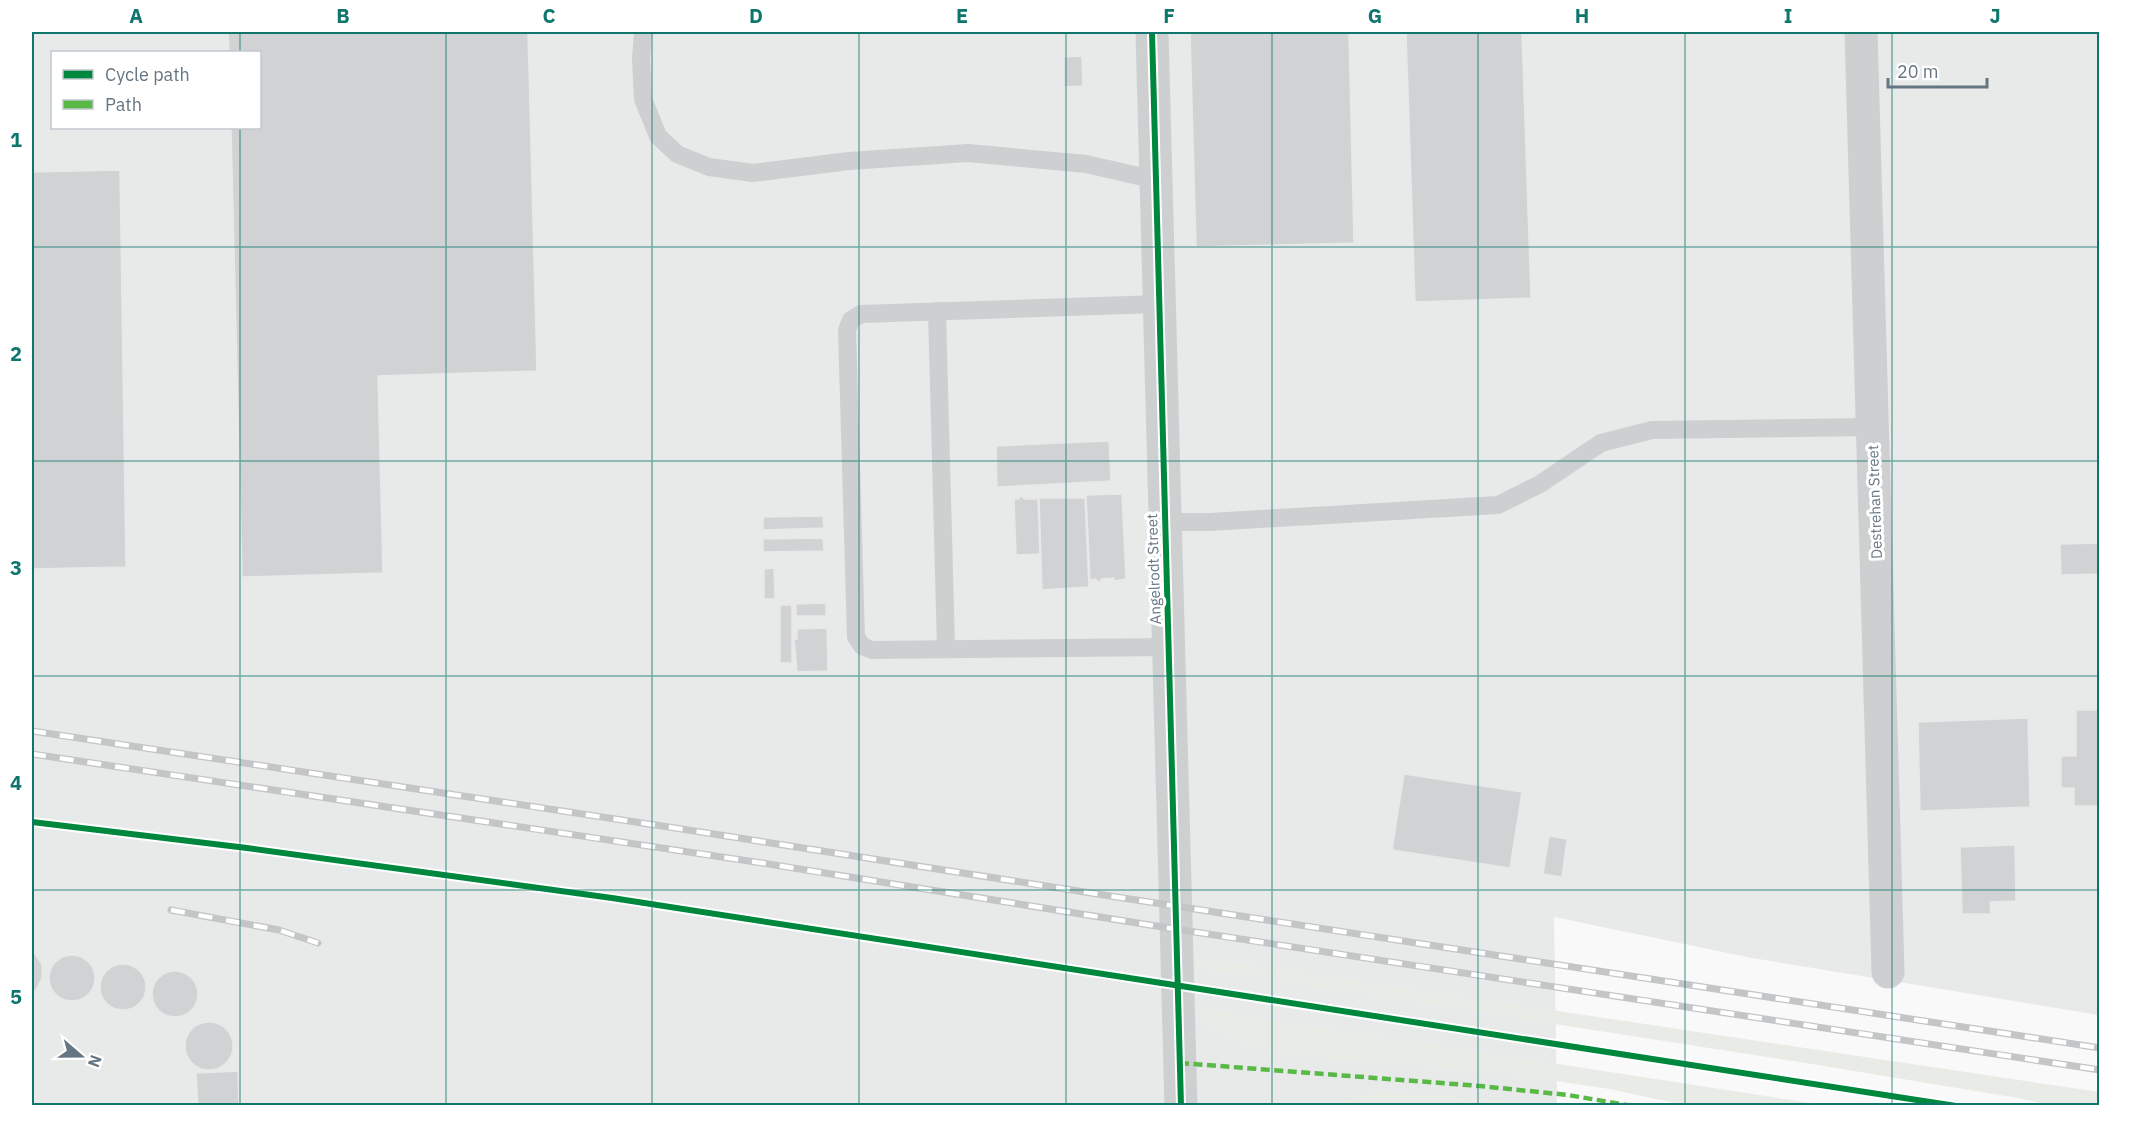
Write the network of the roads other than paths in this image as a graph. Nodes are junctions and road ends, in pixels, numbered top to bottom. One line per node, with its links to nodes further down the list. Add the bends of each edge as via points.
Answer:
1 (643, 32): 4 (lane, via 643,99 658,136 677,154 709,168 753,173 849,161 968,153 1086,164)
2 (1152, 32): 4 (street, Angelrodt Street)
3 (1862, 32): 7 (street, Destrehan Street)
4 (1156, 180): 5 (street, Angelrodt Street)
5 (1159, 304): 6 (lane); 8 (street, Angelrodt Street)
6 (937, 311): 10 (lane); 10 (lane, via 861,314 851,320 847,330 856,637 862,646 872,650)
7 (1873, 427): 8 (lane, via 1652,430 1601,443 1540,484 1498,505); 11 (street, Destrehan Street)
8 (1165, 522): 9 (street, Angelrodt Street)
9 (1168, 647): 10 (lane); 12 (street, Angelrodt Street)
10 (946, 648)
11 (1888, 972)
12 (1180, 1106)

